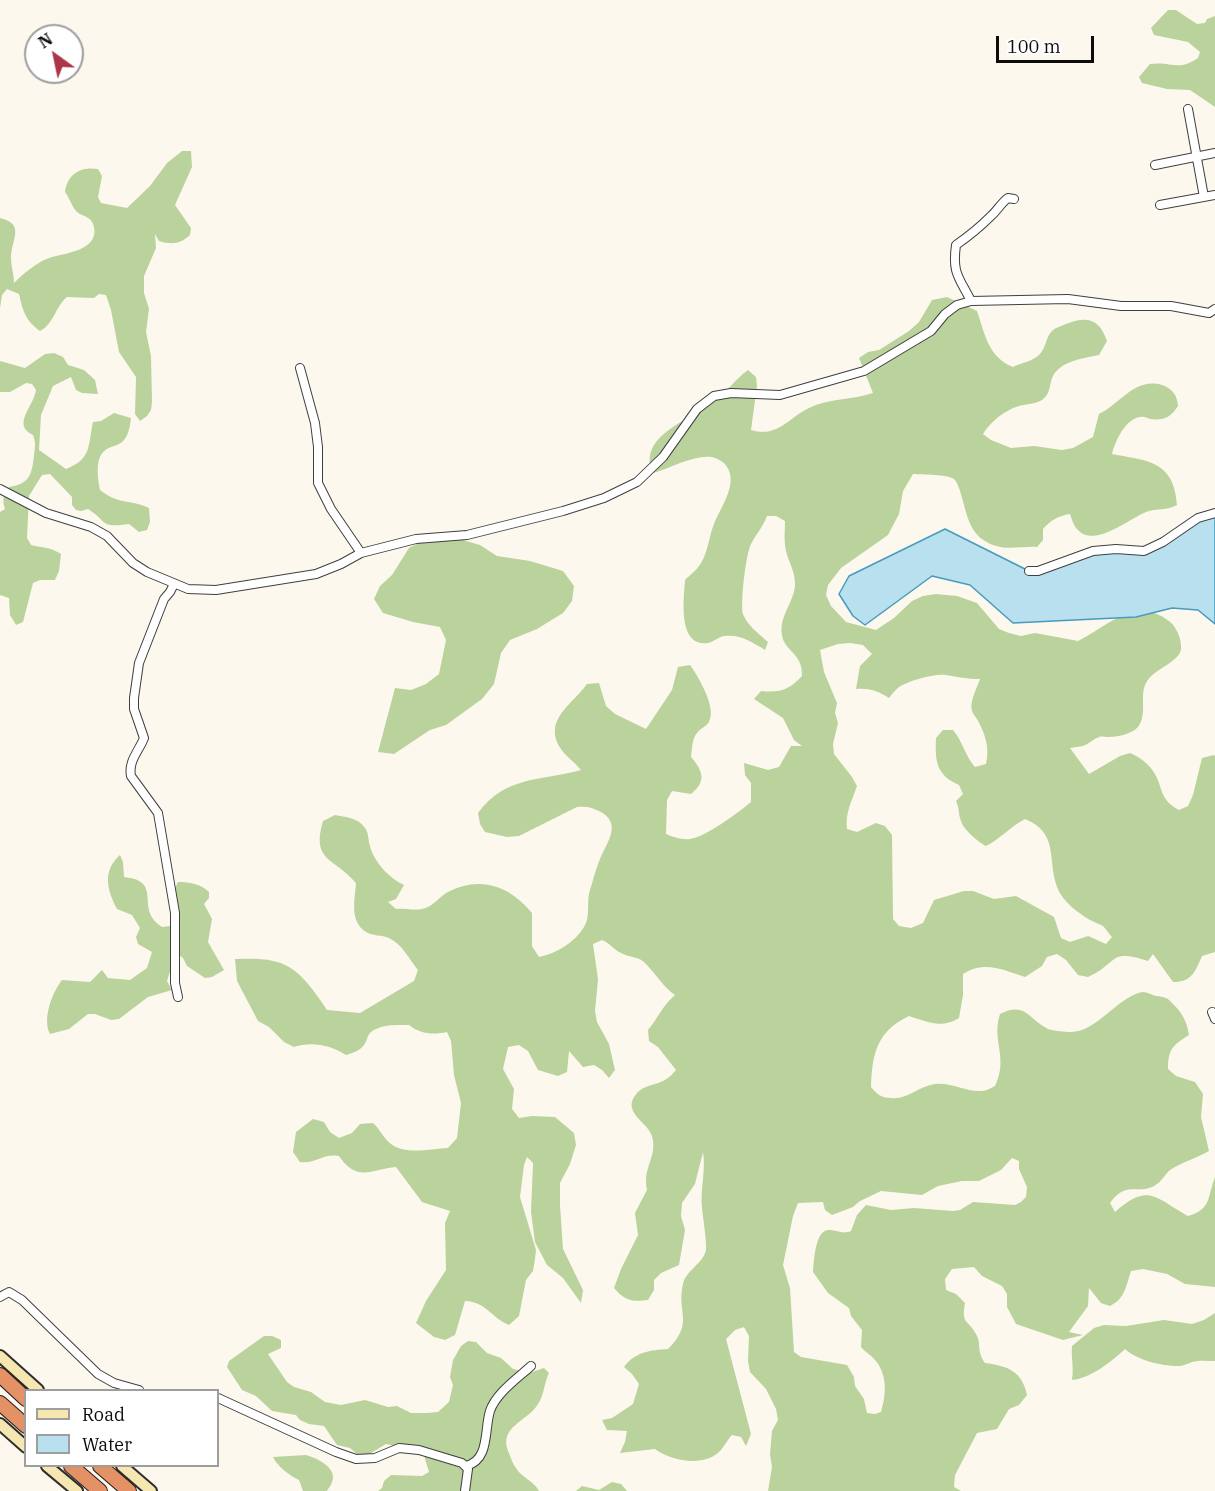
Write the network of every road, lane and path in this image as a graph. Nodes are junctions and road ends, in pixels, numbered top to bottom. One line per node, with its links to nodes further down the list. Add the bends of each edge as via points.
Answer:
1 (1188, 109): 3 (street)
2 (1215, 153): 3 (street)
3 (1197, 156): 4 (street); 6 (street)
4 (1155, 165)
5 (1215, 195): 6 (street)
6 (1204, 197): 8 (street)
7 (1014, 200): 9 (street, via 1003,201 974,233 956,245 955,273)
8 (1160, 205)
9 (971, 302): 10 (street, via 1068,299 1121,306 1171,306 1209,313); 14 (street, via 957,304 931,331 864,371 780,396 714,396 697,409 663,457 637,482 604,498 467,535 416,539)
10 (1215, 309)
11 (300, 368): 14 (street, via 315,423 318,483)
12 (0, 489): 16 (street, via 46,513 91,527 107,536 133,563)
13 (1215, 513): 15 (street, via 1198,518 1144,551 1093,551)
14 (361, 553): 16 (street, via 316,574 216,590 188,590)
15 (1029, 571)
16 (174, 584): 17 (street, via 164,599 139,663 134,709 144,738 130,770 158,813 175,913)
17 (178, 997)
18 (0, 1297): 23 (street, via 9,1293 22,1300 98,1374)
19 (0, 1356): 22 (main road)
20 (531, 1366): 30 (street, via 490,1409 481,1454)
21 (0, 1375): 24 (highway)
22 (37, 1389)
23 (135, 1389)
24 (24, 1397)
25 (219, 1398): 30 (street, via 356,1459 375,1458 399,1448 419,1450)
26 (0, 1403): 28 (highway)
27 (0, 1424): 29 (main road)
28 (24, 1424)
29 (24, 1445)
30 (466, 1466): 39 (street)
31 (48, 1467): 35 (main road)
32 (72, 1467): 36 (highway)
33 (101, 1467): 37 (highway)
34 (123, 1467): 38 (main road)
35 (77, 1491)
36 (100, 1491)
37 (129, 1491)
38 (151, 1491)
39 (465, 1491)

